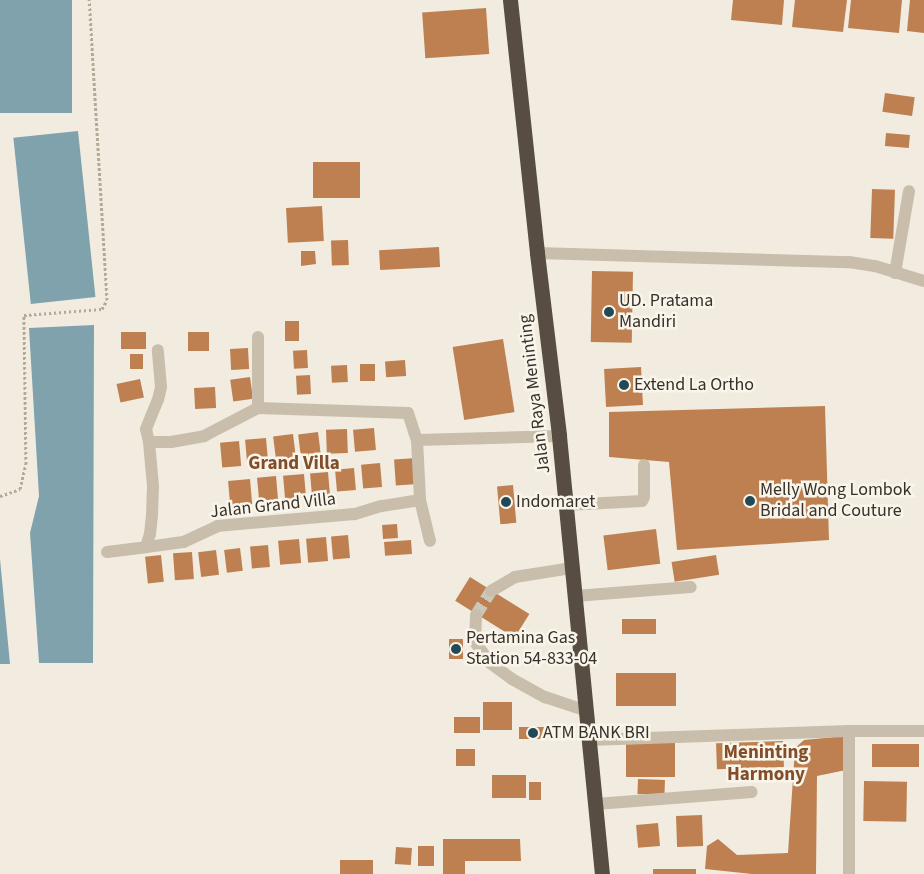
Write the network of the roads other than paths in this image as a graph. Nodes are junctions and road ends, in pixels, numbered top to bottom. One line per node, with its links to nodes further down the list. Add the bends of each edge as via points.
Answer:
1 (510, 0): 3 (highway, Jalan Raya Meninting)
2 (910, 191): 4 (street)
3 (537, 253): 4 (street, via 849,262); 9 (highway, Jalan Raya Meninting)
4 (895, 273): 5 (street)
5 (924, 281)
6 (258, 337): 8 (street)
7 (158, 350): 11 (street, via 161,387 146,429)
8 (258, 408): 10 (street, via 402,412 411,419); 11 (street, via 204,436)
9 (559, 436): 10 (street); 14 (highway, Jalan Raya Meninting)
10 (417, 440): 13 (street)
11 (149, 442): 16 (street, via 153,486)
12 (644, 465): 14 (street, via 642,501)
13 (420, 500): 15 (street); 16 (street, Jalan Grand Villa, via 354,514 218,526 183,542)
14 (566, 505): 18 (highway, Jalan Raya Meninting)
15 (430, 540)
16 (146, 547): 17 (street, Jalan Grand Villa)
17 (107, 552)
18 (572, 568): 20 (street, via 515,577); 21 (highway, Jalan Raya Meninting)
19 (691, 587): 21 (street)
20 (491, 591)
21 (575, 596): 23 (highway, Jalan Raya Meninting)
22 (476, 615): 23 (street, via 475,642 490,663 544,697)
23 (587, 711): 26 (highway, Jalan Raya Meninting)
24 (849, 731): 25 (street); 26 (street); 30 (street)
25 (924, 731)
26 (590, 740): 28 (highway, Jalan Raya Meninting)
27 (752, 792): 28 (street)
28 (596, 804): 29 (highway, Jalan Raya Meninting)
29 (602, 874)
30 (849, 874)

